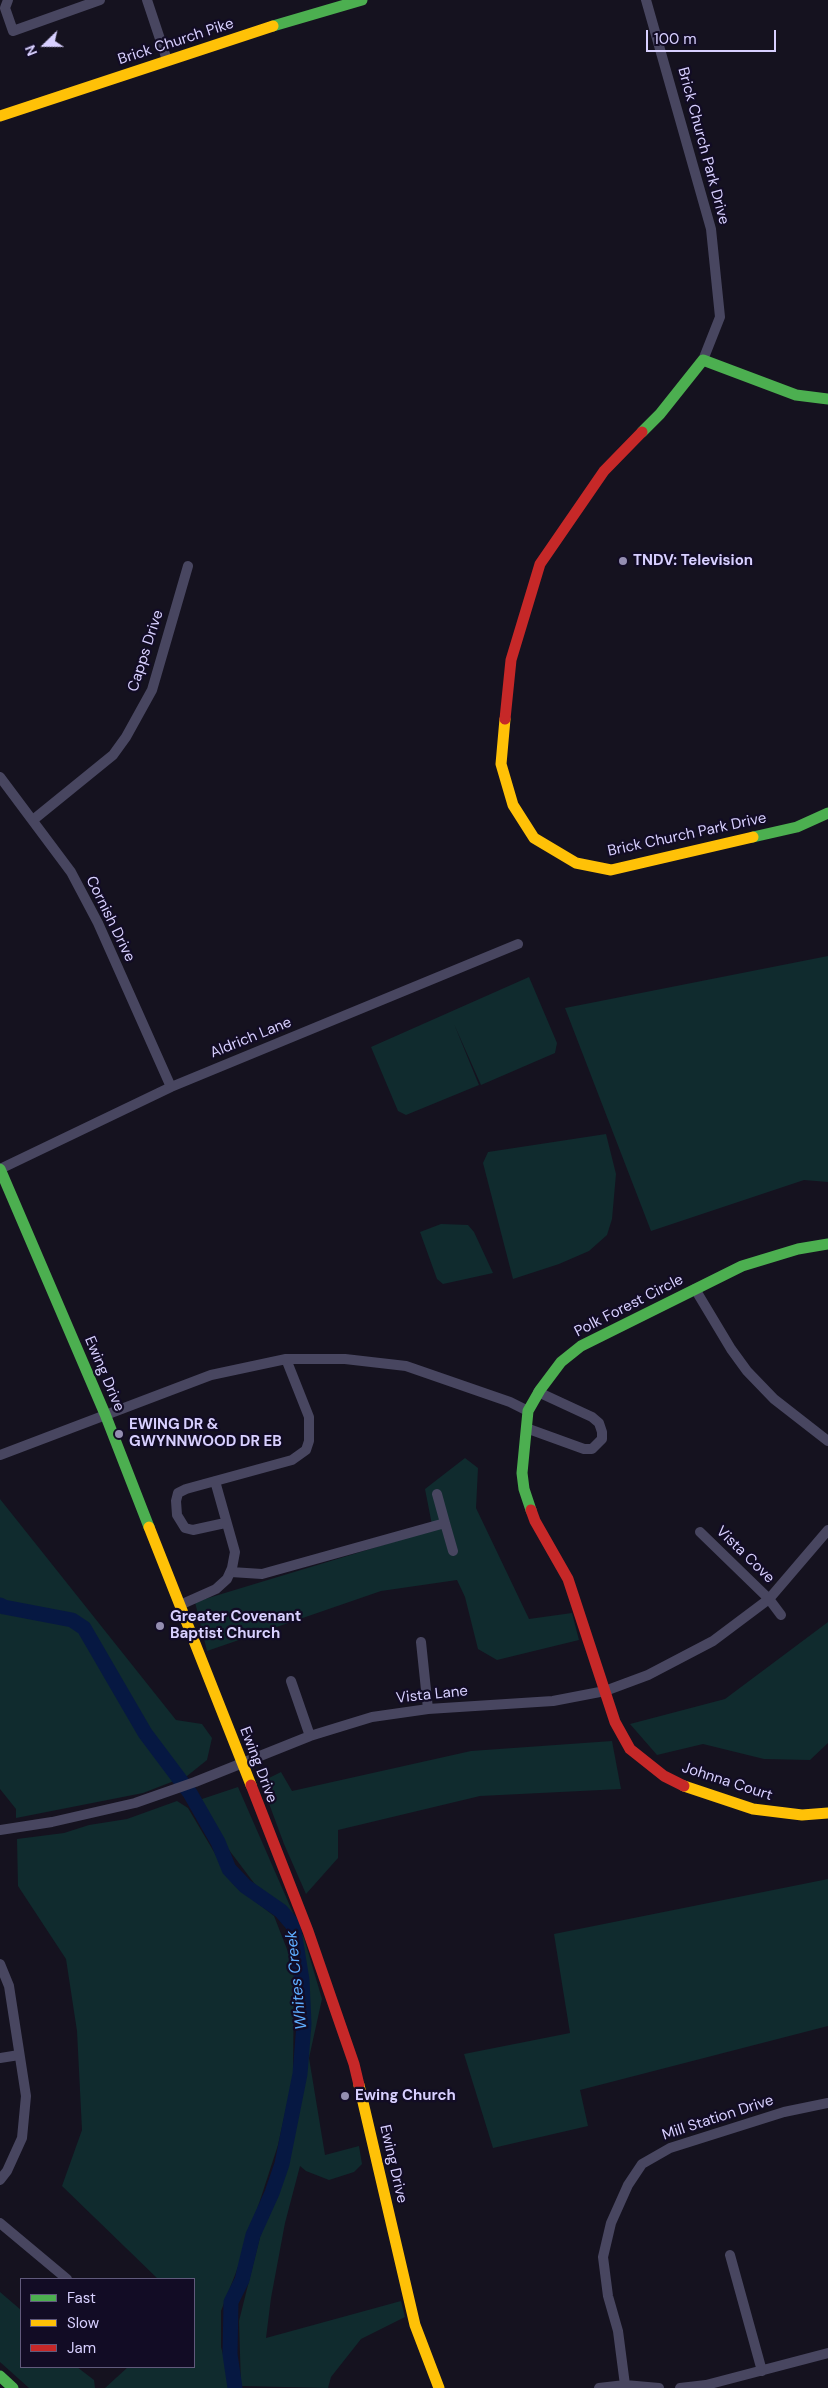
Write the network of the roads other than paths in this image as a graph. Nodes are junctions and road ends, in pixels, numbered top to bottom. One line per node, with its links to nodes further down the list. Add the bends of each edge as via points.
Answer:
1 (8, 0): 2 (street, via 5,8 13,31)
2 (100, 0)
3 (147, 0): 6 (street)
4 (362, 0): 6 (main road, Brick Church Pike)
5 (646, 0): 8 (street, Brick Church Park Drive, via 711,229 720,317)
6 (167, 60): 7 (main road, Brick Church Pike)
7 (0, 116)
8 (704, 360): 9 (main road, via 796,395); 12 (main road, Brick Church Park Drive, via 660,414 604,471 540,564 511,660 501,764 513,805 534,838 576,862 611,870 797,827)
9 (828, 399)
10 (188, 566): 13 (street, Capps Drive, via 152,690 126,737 113,755)
11 (0, 777): 13 (street, Cornish Drive)
12 (828, 813)
13 (32, 820): 15 (street, Cornish Drive, via 71,872 98,923)
14 (518, 944): 15 (street, Aldrich Lane)
15 (171, 1087): 16 (street, Aldrich Lane)
16 (0, 1169): 22 (main road, Ewing Drive)
17 (828, 1244): 18 (main road, Polk Forest Circle, via 798,1249 742,1266)
18 (696, 1289): 20 (main road, Polk Forest Circle, via 581,1346 561,1362); 24 (street, via 747,1371 774,1399)
19 (286, 1359): 21 (street, via 345,1359 406,1366); 22 (street, via 211,1375); 27 (street, via 309,1417 310,1442 306,1450 292,1460)
20 (538, 1392): 21 (main road, Polk Forest Circle); 23 (street, via 592,1417 599,1423 602,1439 592,1449 584,1449)
21 (528, 1411): 23 (main road, Polk Forest Circle)
22 (105, 1414): 25 (street); 36 (main road, Ewing Drive)
23 (526, 1428): 26 (main road, Polk Forest Circle)
24 (828, 1441)
25 (0, 1455)
26 (522, 1473): 40 (main road, Johnna Court, via 535,1521 568,1579)
27 (215, 1481): 29 (street); 29 (street, via 178,1493 176,1515 185,1528 193,1530)
28 (437, 1494): 30 (street)
29 (225, 1523): 34 (street, via 235,1552)
30 (445, 1523): 33 (street); 34 (street, via 262,1574)
31 (828, 1530): 35 (street, Vista Lane)
32 (700, 1532): 35 (street, Vista Cove)
33 (454, 1551)
34 (231, 1572): 36 (street, via 216,1589)
35 (769, 1599): 37 (street, Vista Cove); 40 (street, Vista Lane, via 712,1641 648,1675)
36 (180, 1605): 43 (main road, Ewing Drive)
37 (781, 1615)
38 (421, 1642): 41 (street)
39 (291, 1681): 42 (street)
40 (605, 1691): 41 (street, Vista Lane, via 553,1701); 44 (main road, Johnna Court, via 622,1737 635,1754 664,1776 696,1791 754,1809 802,1815)
41 (428, 1709): 42 (street, Vista Lane, via 372,1717)
42 (310, 1736): 43 (street, Vista Lane)
43 (241, 1764): 45 (street, Vista Lane, via 135,1803); 59 (main road, Ewing Drive, via 308,1930 354,2064 411,2307)
44 (828, 1813)
45 (0, 1830)
46 (0, 1964): 47 (street, via 9,1986)
47 (20, 2055): 48 (street); 50 (street, via 26,2096 22,2138)
48 (0, 2058)
49 (828, 2103): 57 (street, Mill Station Drive, via 784,2112 670,2148 642,2164 611,2222 603,2257)
50 (0, 2180)
51 (0, 2223): 53 (street)
52 (730, 2255): 55 (street)
53 (66, 2278)
54 (828, 2353): 55 (street)
55 (762, 2371): 62 (street)
56 (0, 2376): 58 (main road)
57 (625, 2384): 60 (street); 61 (street)
58 (13, 2388)
59 (439, 2388)
60 (599, 2388)
61 (659, 2388)
62 (680, 2388)

